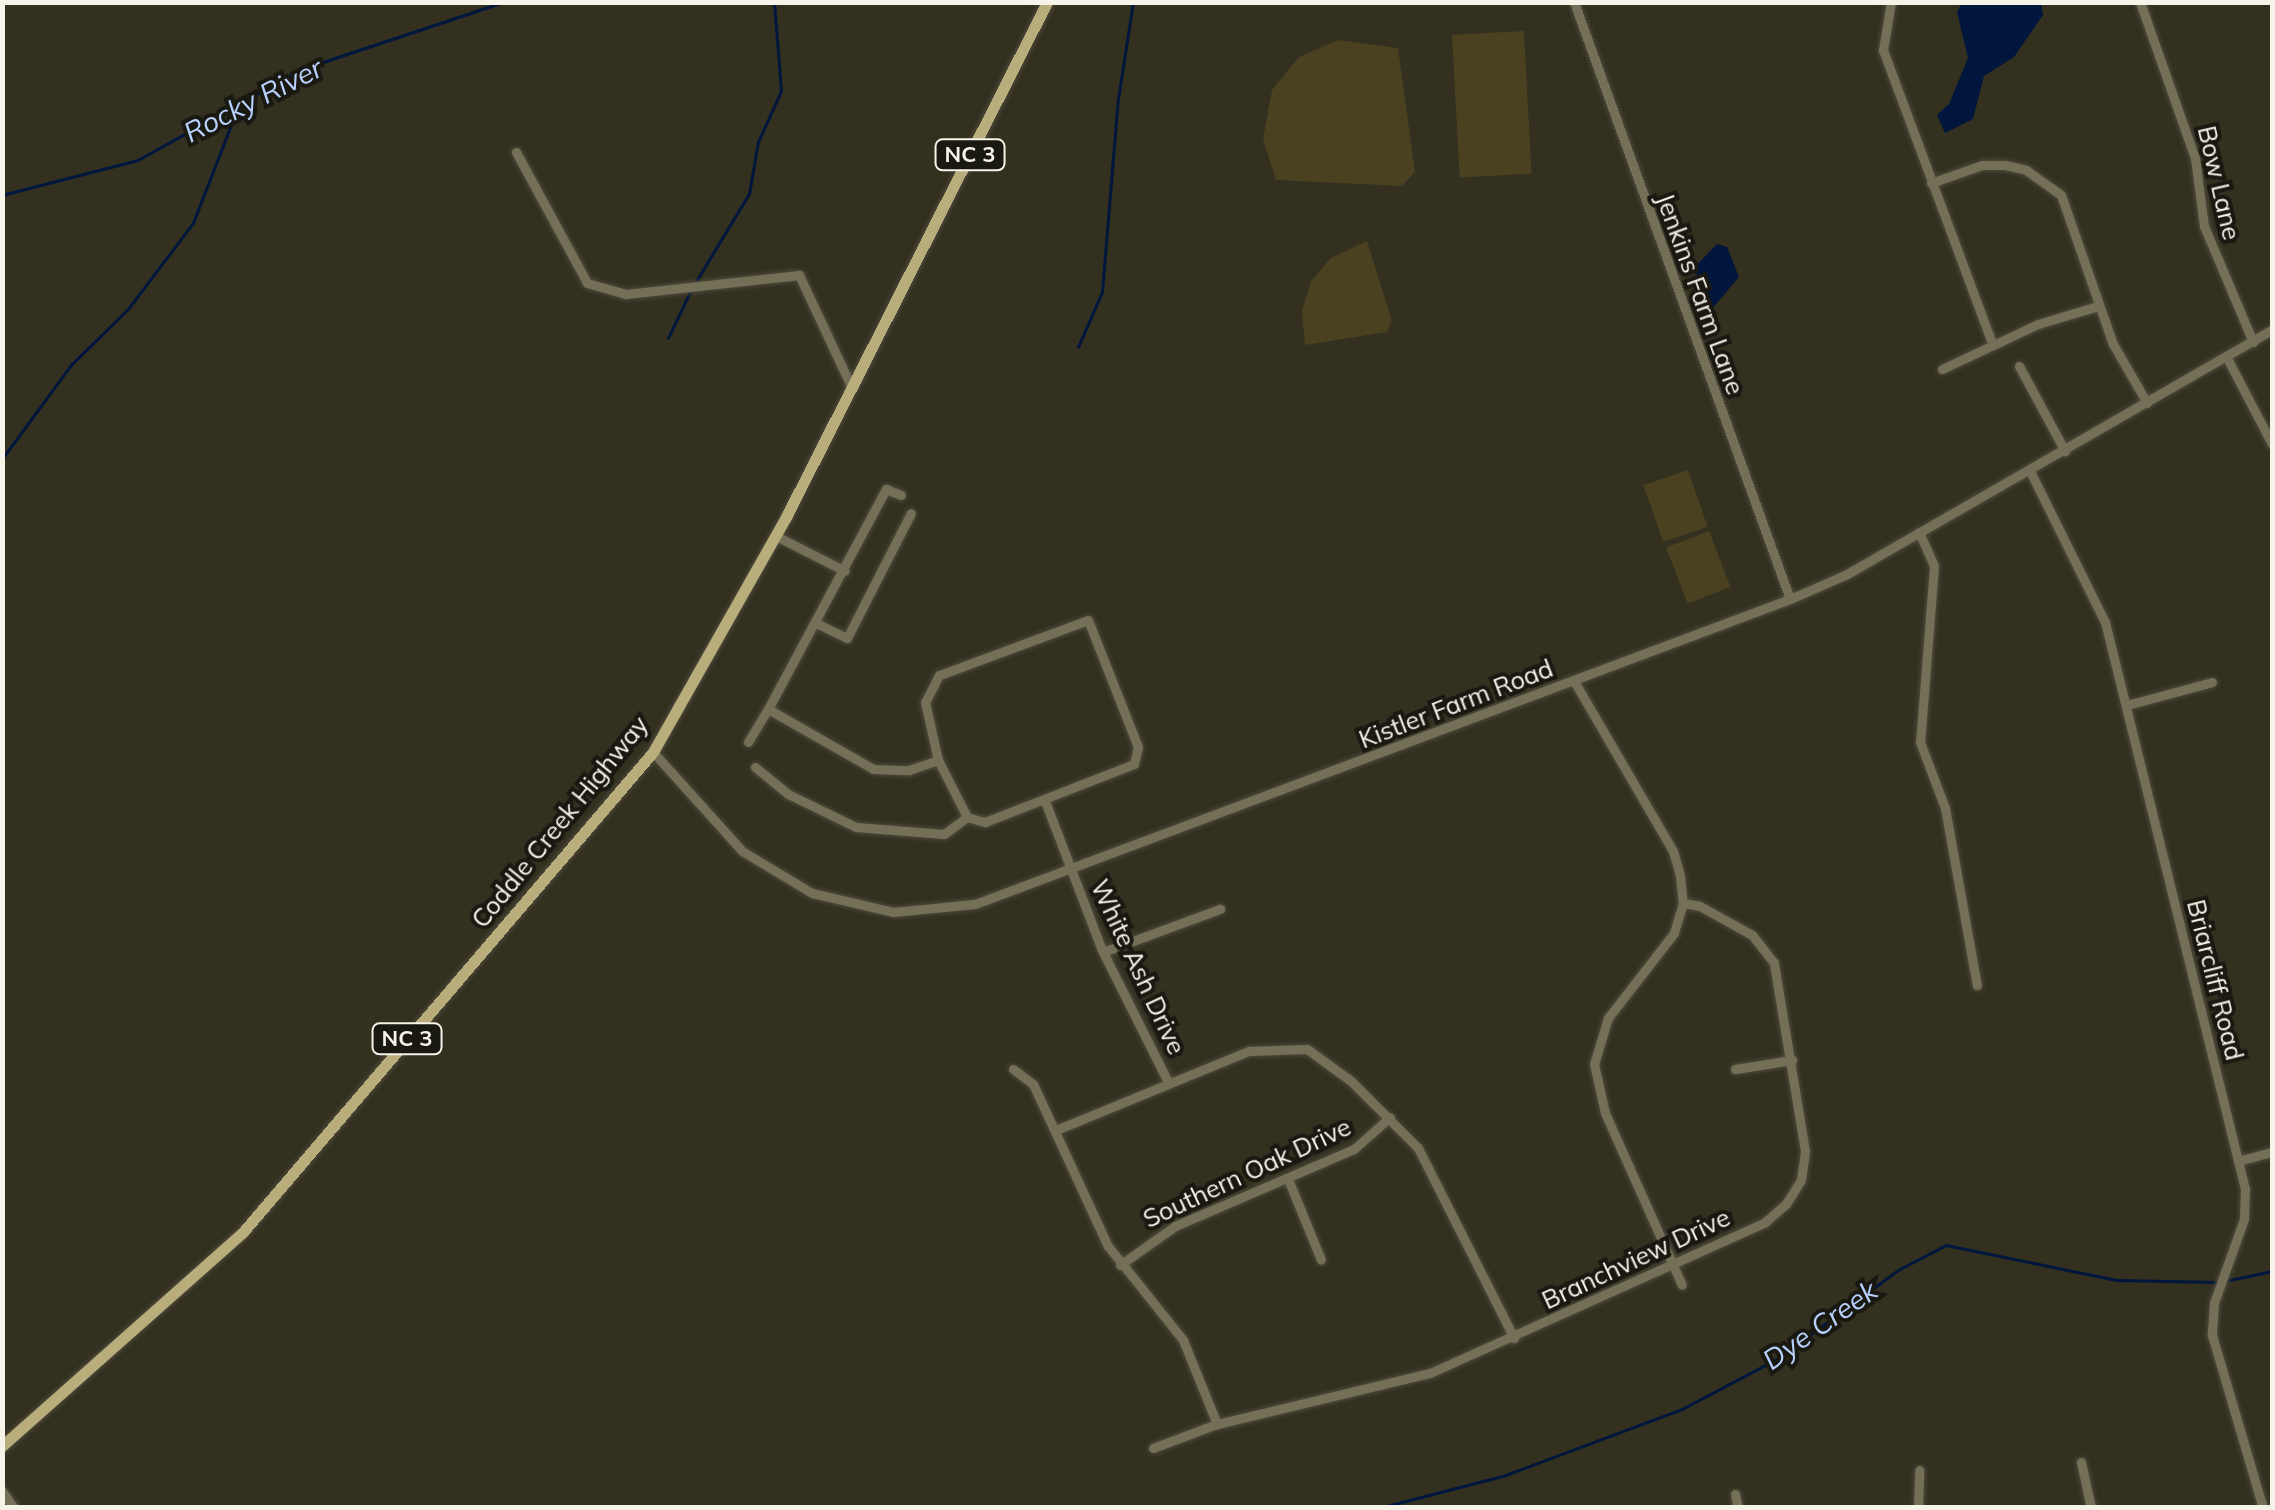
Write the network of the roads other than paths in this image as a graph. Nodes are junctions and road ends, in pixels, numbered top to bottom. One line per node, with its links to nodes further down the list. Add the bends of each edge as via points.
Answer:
1 (1046, 2): 14 (main road, Coddle Creek Highway / NC 3)
2 (1574, 2): 24 (street, Jenkins Farm Lane)
3 (1891, 2): 6 (street, via 1883,50)
4 (2140, 2): 9 (street, Bow Lane, via 2195,158 2204,226)
5 (516, 152): 14 (street, via 586,283 626,294 799,275)
6 (1931, 182): 7 (street, via 1982,165 2026,170 2046,180 2070,208); 10 (street)
7 (2098, 306): 10 (street); 15 (street)
8 (2272, 330): 9 (street, Kistler Farm Road)
9 (2253, 342): 11 (street, Kistler Farm Road)
10 (1992, 345): 13 (street)
11 (2228, 358): 15 (street, Kistler Farm Road); 16 (street)
12 (2020, 366): 17 (street)
13 (1942, 369)
14 (852, 388): 22 (main road, Coddle Creek Highway / NC 3)
15 (2147, 402): 17 (street, Kistler Farm Road)
16 (2272, 444)
17 (2065, 451): 18 (street, Kistler Farm Road)
18 (2030, 471): 21 (street, Kistler Farm Road); 28 (street, Briarcliff Road, via 2090,580)
19 (901, 496): 23 (street, via 886,489)
20 (911, 513): 25 (street, via 846,638)
21 (1918, 532): 24 (street, Kistler Farm Road); 40 (street, via 1934,566 1920,742 1945,808)
22 (776, 536): 23 (street); 31 (main road, Coddle Creek Highway / NC 3)
23 (845, 571): 25 (street)
24 (1790, 599): 26 (street, Kistler Farm Road)
25 (818, 624): 29 (street)
26 (1574, 681): 36 (street, Kistler Farm Road); 37 (street, via 1673,852)
27 (2212, 682): 28 (street)
28 (2127, 704): 48 (street, Briarcliff Road)
29 (768, 709): 30 (street); 32 (street, via 873,769 892,772)
30 (748, 742)
31 (653, 752): 36 (street, Kistler Farm Road, via 742,851 788,881 852,906 934,911 975,904); 56 (main road, Coddle Creek Highway / NC 3, via 243,1232)
32 (938, 760): 34 (street, via 925,702 939,675 1088,620 1138,756 1127,769); 35 (street)
33 (756, 766): 35 (street, via 788,794 856,827 944,834)
34 (1045, 801): 35 (street, via 985,822); 36 (street, White Ash Drive)
35 (967, 817)
36 (1071, 869): 39 (street, White Ash Drive)
37 (1683, 903): 41 (street, Branchview Drive, via 1727,919 1764,946 1782,993); 51 (street, via 1674,933 1608,1018 1594,1064 1605,1113)
38 (1220, 909): 39 (street)
39 (1103, 952): 44 (street, White Ash Drive)
40 (1977, 985)
41 (1792, 1060): 43 (street); 51 (street, Branchview Drive, via 1805,1151 1794,1194 1764,1223)
42 (1013, 1068): 46 (street, via 1033,1084)
43 (1735, 1069)
44 (1168, 1082): 45 (street, via 1282,1045 1307,1049); 46 (street)
45 (1390, 1117): 49 (street, Southern Oak Drive, via 1354,1149); 54 (street, via 1432,1169)
46 (1056, 1130): 52 (street)
47 (2272, 1152): 48 (street)
48 (2238, 1161): 66 (street, Briarcliff Road, via 2244,1219 2214,1304 2212,1336)
49 (1288, 1179): 50 (street); 52 (street, Southern Oak Drive, via 1176,1226)
50 (1321, 1260)
51 (1673, 1264): 53 (street); 54 (street, Branchview Drive)
52 (1120, 1265): 55 (street, via 1182,1340)
53 (1682, 1285)
54 (1514, 1338): 55 (street, Branchview Drive, via 1430,1373)
55 (1218, 1424): 57 (street, Branchview Drive)
56 (2, 1446)
57 (1153, 1448)
58 (2081, 1462): 65 (street)
59 (1919, 1470): 64 (street)
60 (2, 1491): 62 (street)
61 (1735, 1494): 63 (street)
62 (14, 1508)
63 (1738, 1508)
64 (1918, 1508)
65 (2091, 1508)
66 (2263, 1508)

